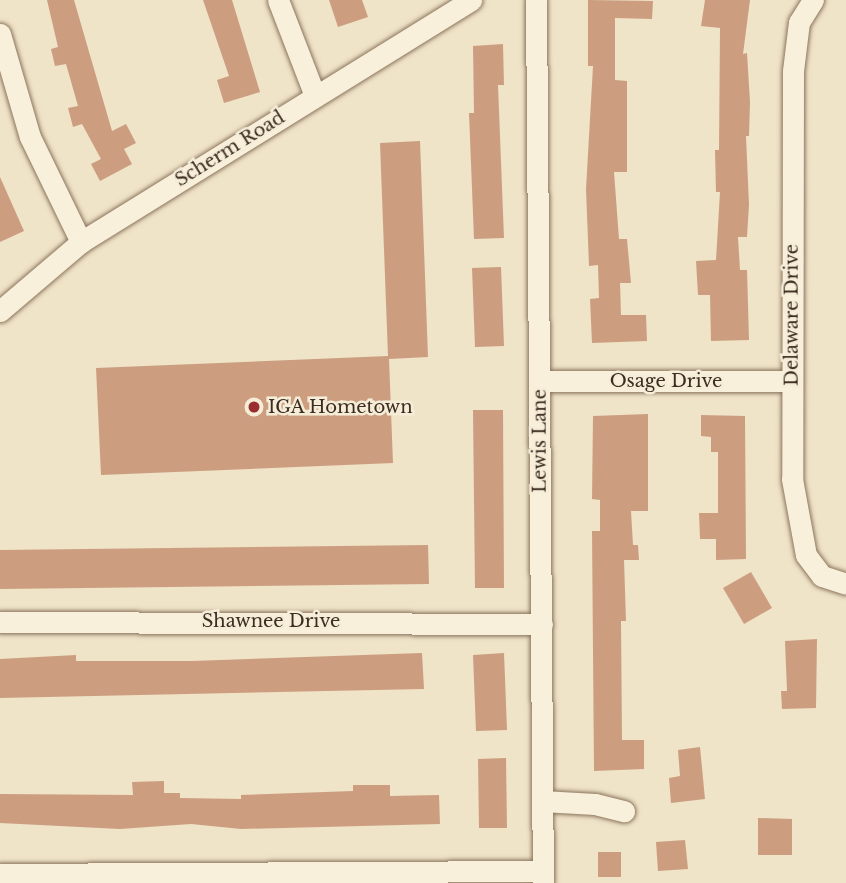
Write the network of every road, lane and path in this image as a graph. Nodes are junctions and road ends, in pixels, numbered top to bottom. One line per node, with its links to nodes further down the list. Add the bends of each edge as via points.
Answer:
1 (278, 0): 6 (street)
2 (471, 0): 6 (street, Scherm Road)
3 (536, 0): 9 (street, Lewis Lane)
4 (813, 0): 10 (street, Delaware Drive, via 799,22 793,71)
5 (0, 34): 7 (street, via 30,136)
6 (315, 96): 7 (street, Scherm Road)
7 (81, 242): 8 (street, Scherm Road)
8 (0, 311)
9 (540, 381): 10 (street, Osage Drive); 13 (street, Lewis Lane)
10 (792, 382): 11 (street, Delaware Drive, via 792,479 803,547 821,576)
11 (846, 583)
12 (0, 622): 13 (street, Shawnee Drive)
13 (542, 624): 14 (street, Lewis Lane)
14 (542, 801): 15 (street, via 596,804); 17 (street, Lewis Lane)
15 (624, 811)
16 (0, 874): 17 (street)
17 (543, 877)

